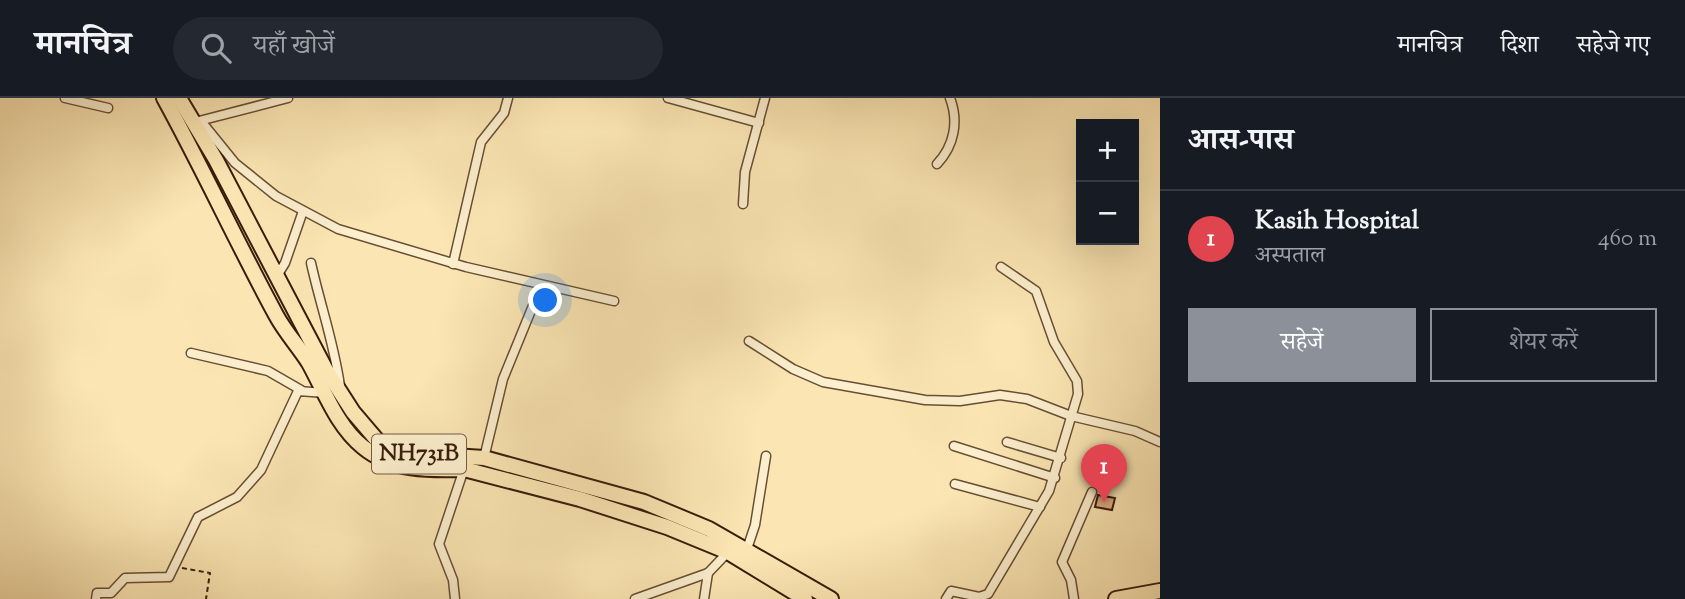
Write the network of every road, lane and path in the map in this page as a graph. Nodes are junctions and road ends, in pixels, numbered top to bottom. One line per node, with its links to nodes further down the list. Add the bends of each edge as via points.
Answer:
1 (65, 98): 9 (street)
2 (164, 98): 24 (highway, via 277,317)
3 (179, 98): 10 (highway, NH731B)
4 (288, 98): 10 (street)
5 (508, 98): 16 (street, via 505,113 481,142)
6 (668, 98): 11 (street)
7 (765, 98): 11 (street)
8 (950, 98): 12 (street, via 955,111 953,138)
9 (108, 108)
10 (197, 122): 14 (street, via 235,163); 18 (highway, NH731B)
11 (760, 123): 13 (street, via 746,172)
12 (937, 164)
13 (743, 204)
14 (303, 211): 16 (street, via 364,239); 18 (street)
15 (312, 263): 25 (street, via 331,331)
16 (453, 264): 19 (street)
17 (1001, 267): 26 (street, via 1031,285 1041,300 1054,342 1078,386)
18 (276, 277): 25 (highway, NH731B)
19 (541, 286): 20 (street); 31 (street, via 503,379)
20 (614, 301)
21 (749, 341): 26 (street, via 823,382 925,400 1000,395 1027,399)
22 (191, 353): 23 (street, via 268,371)
23 (301, 390): 24 (street); 42 (street, via 261,470 237,497 198,517 169,577 125,578 111,593 97,593)
24 (326, 393): 33 (highway, via 342,425 383,460 410,468)
25 (341, 395): 31 (highway, NH731B, via 382,446 408,453)
26 (1071, 416): 28 (street, via 1135,431); 32 (street)
27 (1007, 442): 32 (street)
28 (1160, 442)
29 (954, 446): 34 (street)
30 (766, 456): 38 (street, via 755,525)
31 (484, 458): 38 (highway, NH731B, via 684,516)
32 (1061, 458): 34 (street)
33 (464, 469): 38 (highway, via 637,515); 44 (street, via 439,544)
34 (1055, 478): 37 (street)
35 (955, 484): 37 (street)
36 (1092, 492): 50 (street, via 1062,565 1071,579)
37 (1040, 507): 49 (street, via 988,594 979,597 951,591)
38 (737, 548): 40 (street); 47 (highway); 48 (highway, NH731B)
39 (183, 558): 43 (path, via 181,568 210,573)
40 (708, 572): 45 (street); 46 (street)
41 (1160, 591): 51 (highway)
42 (96, 599)
43 (206, 599)
44 (455, 599)
45 (635, 599)
46 (704, 599)
47 (805, 599)
48 (831, 599)
49 (946, 599)
50 (1074, 599)
51 (1116, 599)

